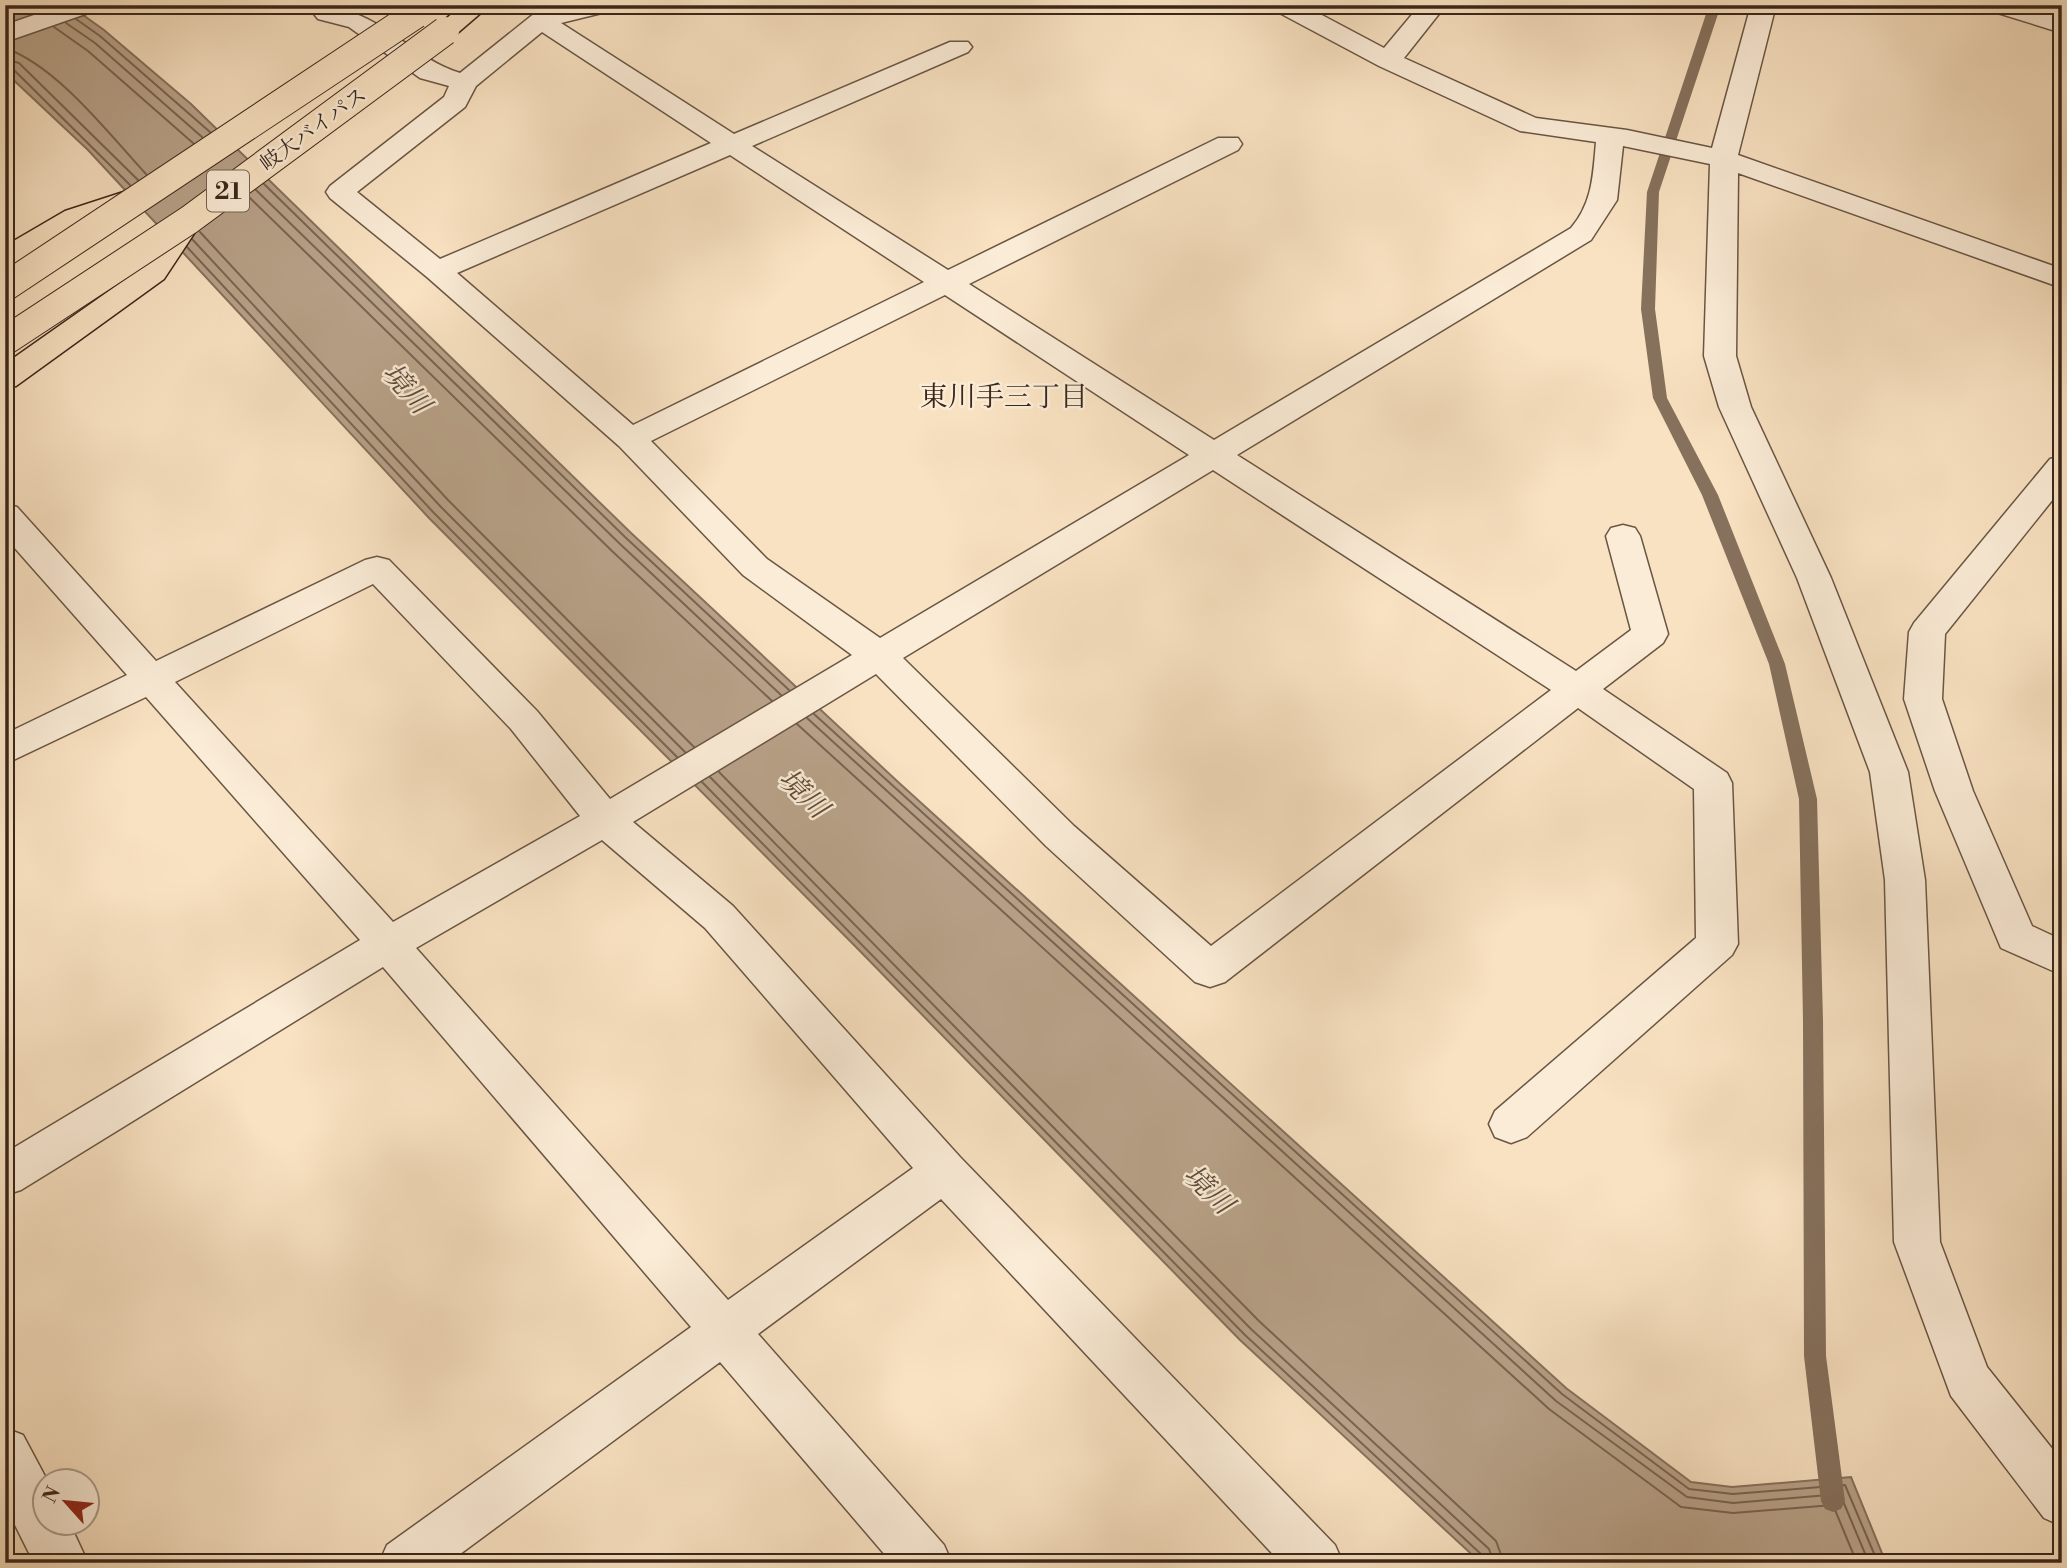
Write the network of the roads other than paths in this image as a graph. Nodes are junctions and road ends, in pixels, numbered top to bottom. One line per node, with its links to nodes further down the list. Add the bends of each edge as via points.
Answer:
1 (338, 5): 15 (street, via 327,14 358,23 429,72)
2 (478, 5): 21 (highway, 岐大バイパス / 21, bridge)
3 (605, 5): 10 (street)
4 (1283, 5): 14 (street)
5 (1434, 5): 14 (street)
6 (1765, 5): 19 (street, via 1727,137)
7 (1997, 5): 11 (street)
8 (86, 6): 12 (street)
9 (421, 10): 20 (highway, 岐大バイパス / 21, bridge)
10 (553, 12): 15 (street); 17 (street, via 554,30)
11 (2062, 25)
12 (5, 34)
13 (959, 47): 17 (street)
14 (1388, 60): 16 (street, via 1530,125)
15 (464, 82): 23 (street, via 456,102 340,192)
16 (1618, 137): 19 (street); 30 (street, via 1599,215 1581,234)
17 (732, 142): 23 (street); 25 (street)
18 (1228, 144): 25 (street)
19 (1716, 157): 24 (street); 46 (street, via 1720,356 1735,407 1814,578 1889,772 1905,880 1917,1242 1968,1380)
20 (150, 192): 22 (highway, 21, bridge, via 75,217); 26 (highway, 岐大バイパス / 21, bridge)
21 (189, 220): 27 (highway, 岐大バイパス / 21, bridge); 28 (highway, 21, via 154,273)
22 (5, 258)
23 (437, 271): 29 (street)
24 (2062, 279)
25 (948, 284): 29 (street); 30 (street)
26 (5, 287)
27 (5, 341)
28 (5, 379)
29 (630, 439): 34 (street, via 755,567)
30 (1212, 453): 34 (street); 36 (street)
31 (2062, 466): 40 (street, via 1927,632 1923,699 1954,791 2016,937)
32 (5, 515): 35 (street)
33 (1623, 536): 36 (street, via 1650,634)
34 (878, 655): 36 (street, via 1060,836 1210,970); 38 (street)
35 (153, 679): 37 (street); 38 (street, via 377,568); 39 (street)
36 (1577, 690): 41 (street, via 1713,783 1717,944)
37 (5, 750)
38 (618, 811): 39 (street); 42 (street, via 719,917)
39 (388, 944): 43 (street); 44 (street)
40 (2062, 959)
41 (1511, 1124)
42 (944, 1171): 44 (street); 51 (street)
43 (5, 1176)
44 (726, 1330): 49 (street); 50 (street)
45 (5, 1452): 47 (street)
46 (2062, 1501)
47 (32, 1539): 48 (street)
48 (62, 1563)
49 (405, 1563)
50 (926, 1563)
51 (1317, 1563)

